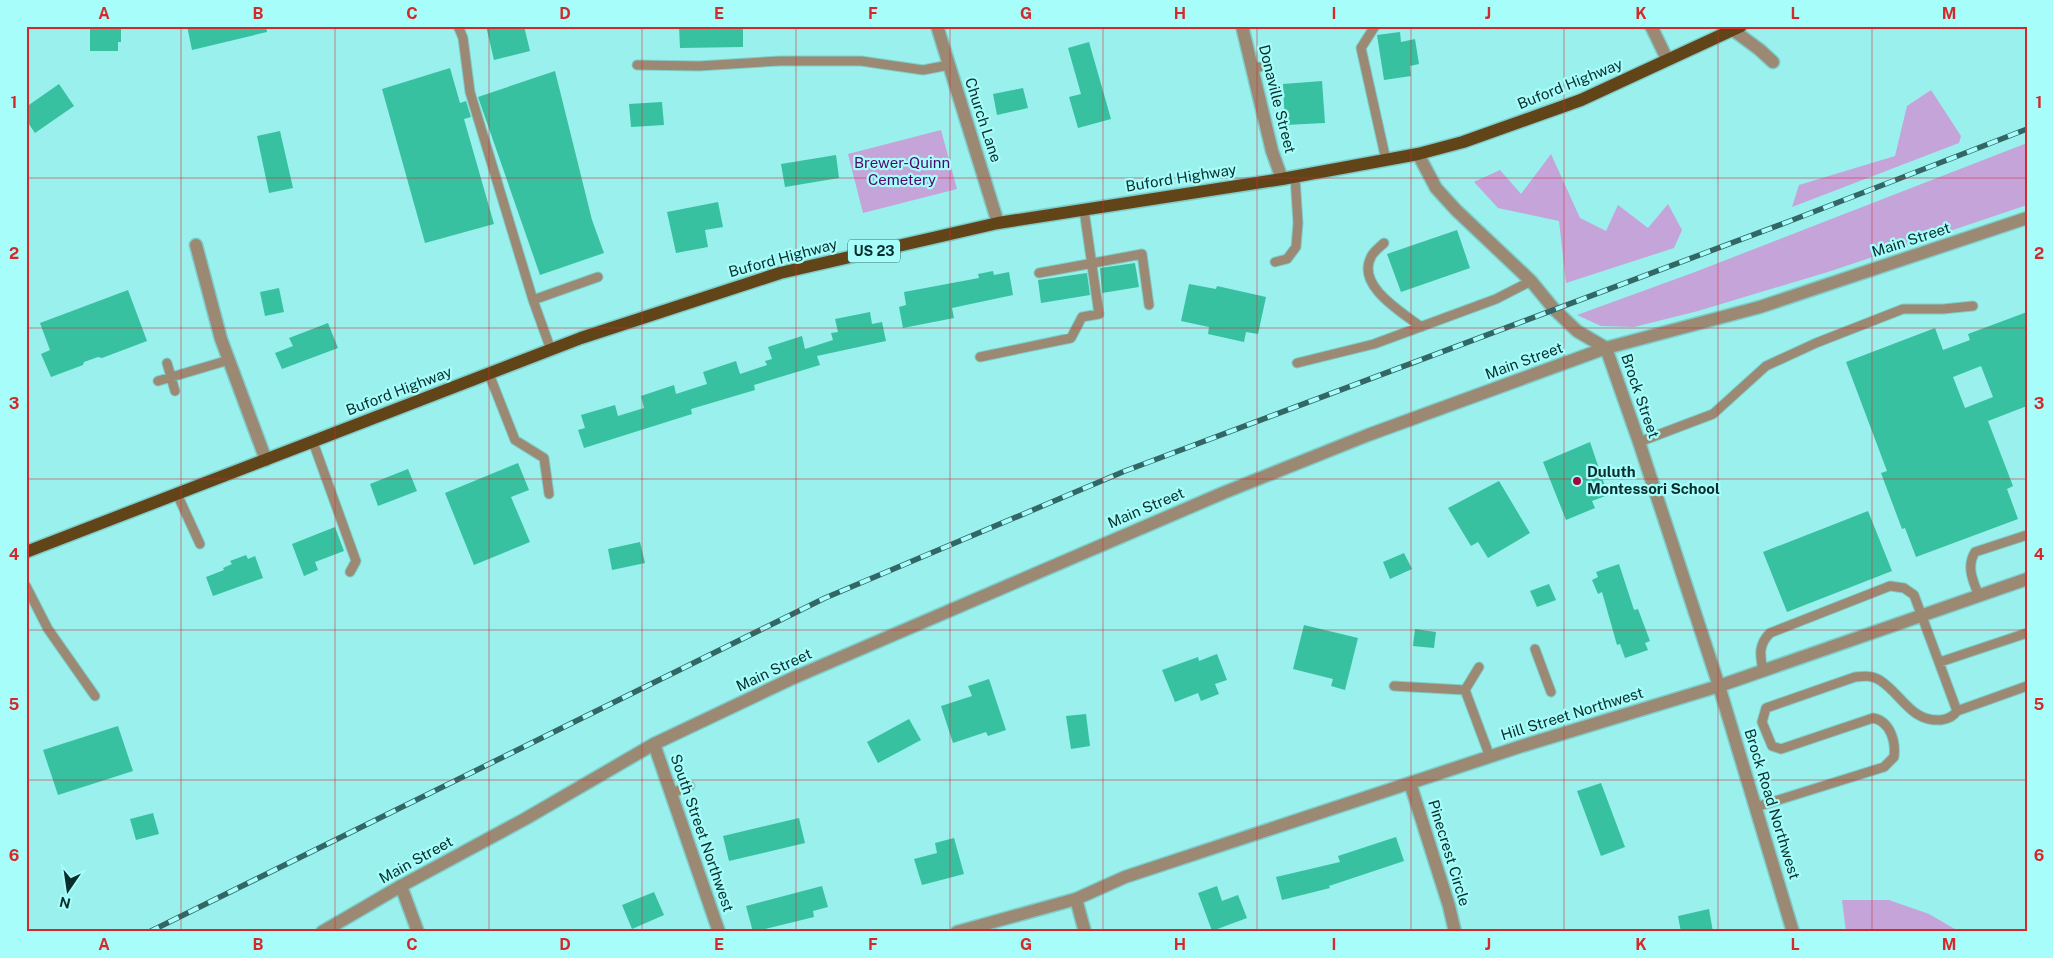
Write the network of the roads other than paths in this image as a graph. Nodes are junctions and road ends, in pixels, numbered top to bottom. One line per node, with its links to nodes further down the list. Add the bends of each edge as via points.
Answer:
1 (458, 26): 27 (lane, via 463,38 470,92)
2 (937, 26): 10 (street, Church Lane)
3 (1242, 26): 12 (street, Donaville Street)
4 (1375, 26): 14 (lane, via 1361,48)
5 (1651, 26): 7 (street)
6 (1737, 28): 7 (main road, Buford Highway / US 23); 8 (street)
7 (1667, 59): 13 (main road, Buford Highway / US 23, via 1581,100 1463,142)
8 (1773, 62)
9 (637, 65): 10 (lane, via 861,61 923,70)
10 (949, 66): 19 (street, Church Lane)
11 (1267, 66): 12 (lane)
12 (1252, 68): 16 (street, Donaville Street)
13 (1418, 154): 14 (main road, Buford Highway / US 23); 26 (street, Brock Street, via 1436,188)
14 (1386, 160): 15 (main road, Buford Highway / US 23)
15 (1295, 177): 16 (main road, Buford Highway / US 23); 22 (lane, via 1296,247 1287,259)
16 (1282, 179): 17 (main road, Buford Highway / US 23)
17 (1084, 210): 19 (main road, Buford Highway / US 23); 23 (lane)
18 (2027, 218): 31 (street, Main Street, via 1760,307)
19 (998, 223): 32 (main road, Buford Highway / US 23, via 780,273)
20 (1384, 243): 30 (lane, via 1370,257 1368,274 1374,288)
21 (196, 245): 34 (street)
22 (1275, 262)
23 (1092, 263): 24 (lane); 28 (lane, via 1142,254); 33 (lane, via 1099,314 1082,317 1071,338)
24 (1039, 273)
25 (598, 277): 27 (lane)
26 (1531, 282): 30 (lane, via 1496,299); 31 (street, Brock Street, via 1577,331)
27 (533, 300): 32 (lane)
28 (1149, 305)
29 (1972, 306): 42 (lane, via 1903,309 1816,343 1766,366 1713,414)
30 (1421, 326): 36 (lane, via 1374,344)
31 (1606, 348): 42 (street, Brock Street); 66 (street, Main Street, via 1368,435 1222,493 802,674)
32 (551, 350): 37 (main road, Buford Highway / US 23)
33 (980, 357)
34 (228, 360): 38 (lane); 43 (street)
35 (167, 363): 38 (lane)
36 (1297, 363)
37 (489, 374): 41 (main road, Buford Highway / US 23); 45 (lane, via 515,440 544,458)
38 (171, 376): 39 (lane); 40 (lane)
39 (158, 381)
40 (175, 391)
41 (313, 442): 43 (main road, Buford Highway / US 23); 49 (lane, via 356,561)
42 (1639, 442): 60 (street, Brock Street)
43 (266, 460): 44 (main road, Buford Highway / US 23)
44 (178, 494): 47 (lane); 48 (main road, Buford Highway / US 23)
45 (549, 494)
46 (2027, 535): 52 (lane, via 1975,552 1971,558 1970,573)
47 (200, 544)
48 (26, 552)
49 (350, 572)
50 (2027, 579): 52 (street, Hill Street Northwest)
51 (26, 586): 64 (lane, via 48,630)
52 (1979, 596): 53 (street, Hill Street Northwest)
53 (1923, 615): 56 (lane); 58 (street, Hill Street Northwest); 58 (lane, via 1914,595 1904,588 1890,586 1770,633 1760,650)
54 (2027, 634): 56 (lane)
55 (1535, 649): 63 (lane)
56 (1940, 662): 65 (lane)
57 (1479, 667): 62 (lane)
58 (1762, 671): 60 (street, Hill Street Northwest)
59 (1394, 686): 62 (lane)
60 (1720, 686): 67 (street, Hill Street Northwest); 71 (street, Brock Road Northwest)
61 (2027, 686): 65 (lane)
62 (1465, 690): 67 (lane)
63 (1551, 692)
64 (95, 696)
65 (1957, 711): 71 (lane, via 1944,720 1919,717 1880,680 1869,676 1855,677 1766,708 1762,722 1772,746 1782,749 1873,718 1887,724 1895,748 1894,758 1884,767)
66 (654, 744): 70 (street, South Street Northwest); 72 (street, Main Street)
67 (1490, 757): 68 (street, Hill Street Northwest)
68 (1410, 784): 73 (street, Hill Street Northwest, via 1125,877); 79 (street, Pinecrest Circle)
69 (690, 786): 70 (lane)
70 (672, 793): 76 (street, South Street Northwest)
71 (1756, 807): 80 (street, Brock Road Northwest)
72 (401, 886): 74 (street, Main Street); 75 (street)
73 (1076, 899): 77 (street); 78 (street)
74 (322, 932)
75 (418, 932)
76 (720, 932)
77 (957, 932)
78 (1085, 932)
79 (1455, 932)
80 (1792, 932)

